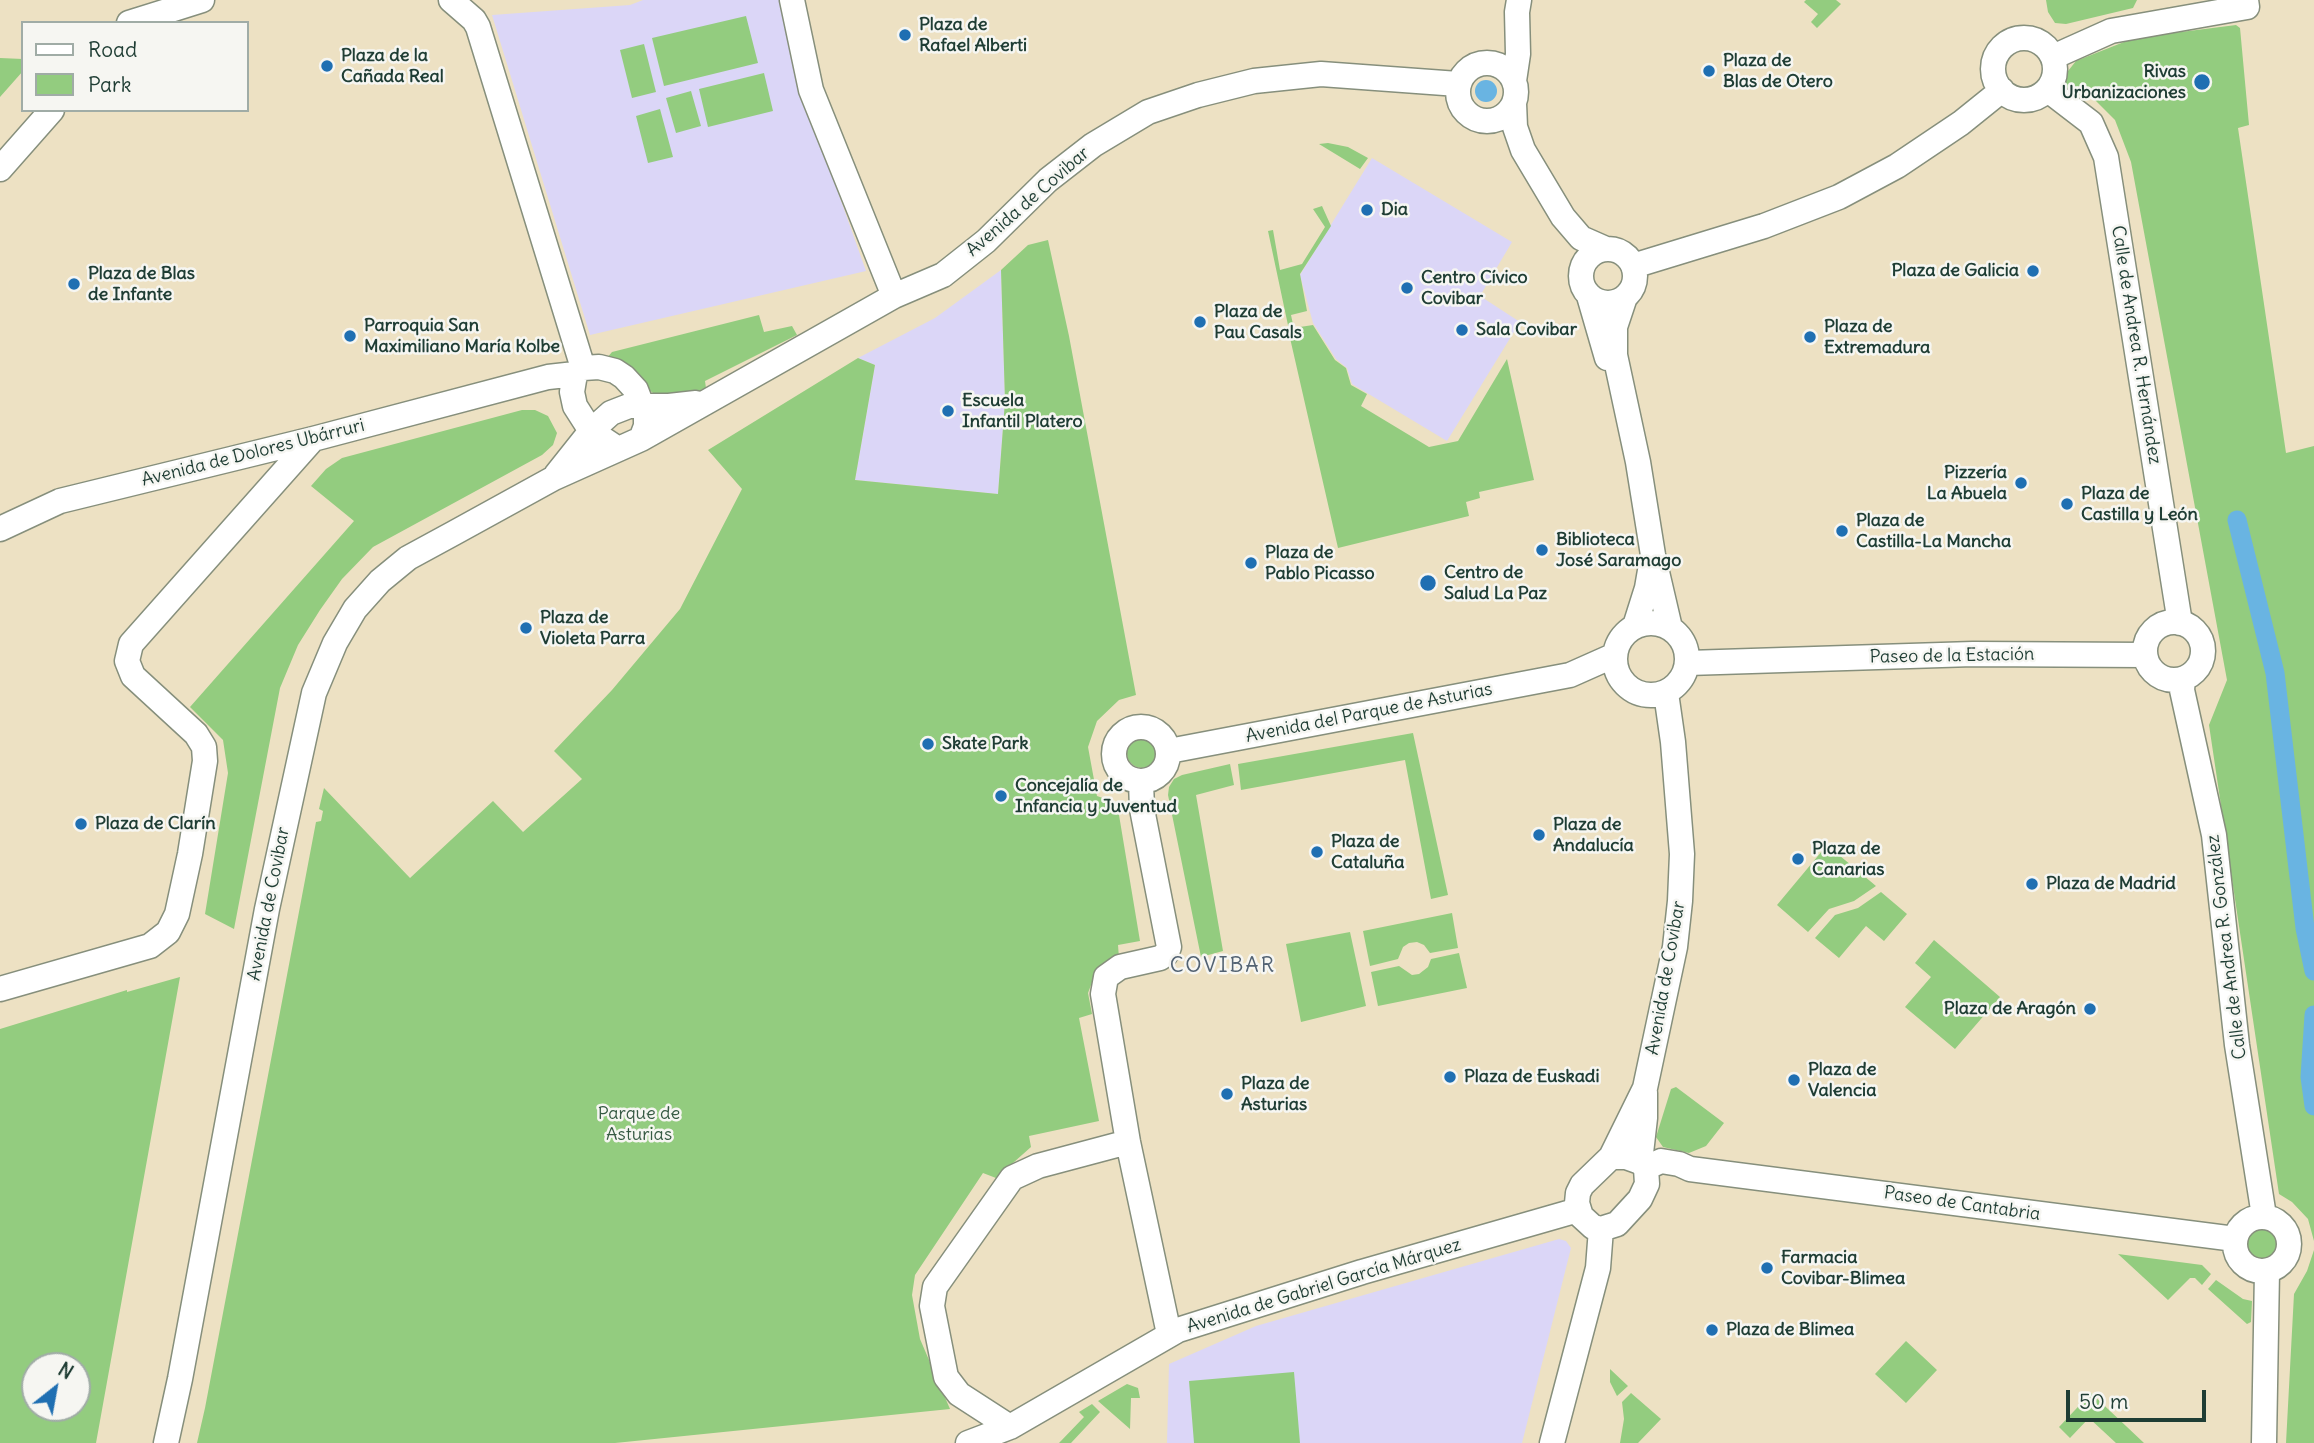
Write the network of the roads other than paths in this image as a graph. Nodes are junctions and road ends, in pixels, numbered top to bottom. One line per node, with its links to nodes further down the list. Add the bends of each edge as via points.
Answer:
1 (202, 0): 6 (street)
2 (451, 0): 24 (street, via 478,27)
3 (792, 0): 21 (street, via 811,90)
4 (2246, 0): 7 (street, via 2247,7 2111,31)
5 (1518, 6): 8 (street, via 1499,46); 12 (street)
6 (135, 21)
7 (2053, 57): 10 (street, via 2030,39 2011,41 1997,54 1994,64); 11 (street, via 2055,74)
8 (1482, 63): 9 (street, via 1463,74); 12 (street, via 1501,66)
9 (1458, 85): 14 (street, via 1462,107); 21 (street, Avenida de Covibar, via 1321,74 1254,80 1148,112 1048,180 986,241 943,275)
10 (2002, 90): 11 (street, via 2020,100); 19 (street, via 1898,166 1839,197 1764,226)
11 (2048, 90): 36 (street, Calle de Andrea R. Hernández, via 2091,123 2106,157)
12 (1514, 92): 14 (street, via 1506,114); 15 (street, via 1515,127)
13 (50, 112): 16 (street)
14 (1481, 120): 15 (street)
15 (1523, 150): 17 (street)
16 (0, 169)
17 (1563, 218): 18 (street, via 1581,238); 20 (street)
18 (1606, 249): 19 (street, via 1625,255); 20 (street, via 1592,254)
19 (1633, 266): 23 (street, via 1634,283)
20 (1581, 271): 22 (street)
21 (894, 296): 27 (street, Avenida de Covibar)
22 (1589, 296): 23 (street, via 1607,303); 25 (street, via 1605,356)
23 (1625, 297): 25 (street, via 1615,327)
24 (579, 371): 26 (street, Avenida de Dolores Ubárruri); 28 (street, Avenida de Dolores Ubárruri, via 599,367 615,371 636,390); 29 (street, via 572,392)
25 (1619, 380): 35 (street)
26 (511, 388): 29 (street, Avenida de Dolores Ubárruri, via 546,393); 31 (street, Avenida de Dolores Ubárruri)
27 (705, 402): 28 (street, Avenida de Covibar); 32 (street, Avenida de Covibar)
28 (642, 405): 30 (street, Avenida de Covibar, via 611,413); 32 (street, via 646,426)
29 (575, 406): 30 (street)
30 (591, 431): 32 (street); 33 (street, Avenida de Covibar)
31 (313, 439): 34 (street, Avenida de Dolores Ubárruri, via 60,500); 47 (street, via 131,644 127,660 132,677 196,734 204,747 190,854 177,914 168,932 150,946)
32 (629, 444): 33 (street, Avenida de Covibar)
33 (554, 478): 59 (street, Avenida de Covibar, via 408,558 380,581 355,609 314,693 267,909)
34 (0, 529)
35 (1653, 555): 37 (street); 38 (street)
36 (2180, 623): 40 (street, via 2155,630); 42 (street, via 2196,632 2203,649 2198,667)
37 (1635, 626): 38 (street, via 1653,622); 39 (street, via 1621,638)
38 (1681, 645): 40 (street, Paseo de la Estación, via 1759,659); 44 (street, via 1684,676 1676,686)
39 (1615, 655): 41 (street, Avenida del Parque de Asturias); 43 (street)
40 (2145, 655): 42 (street, via 2159,675)
41 (1570, 675): 43 (street, Avenida del Parque de Asturias); 45 (street, Avenida del Parque de Asturias)
42 (2183, 679): 53 (street, Calle de Andrea R. González, via 2214,835 2237,1045)
43 (1621, 680): 44 (street, via 1633,691)
44 (1658, 694): 48 (street, Avenida de Covibar, via 1673,742 1682,854 1673,957)
45 (1168, 751): 46 (street, via 1168,761 1158,776); 46 (street, via 1161,735 1145,727 1121,736 1114,752 1118,769)
46 (1141, 782): 49 (street, via 1142,809 1169,947 1160,958 1120,967 1106,978 1103,994)
47 (0, 989)
48 (1645, 1088): 50 (street, Avenida de Covibar); 51 (street, Avenida de Covibar)
49 (1128, 1142): 57 (street); 58 (street, via 1038,1166 1012,1178 935,1287 932,1306 946,1377 959,1394)
50 (1611, 1157): 51 (street, via 1626,1157); 52 (street, via 1582,1185)
51 (1644, 1171): 54 (street, via 1640,1199 1616,1224); 55 (street, Paseo de Cantabria, via 1690,1169)
52 (1578, 1210): 54 (street, via 1586,1222); 57 (street, Avenida de Gabriel García Márquez, via 1322,1283)
53 (2264, 1216): 55 (street, via 2245,1222); 56 (street, via 2283,1227 2289,1248 2278,1266)
54 (1601, 1229): 61 (street, via 1598,1268)
55 (2235, 1239): 56 (street, via 2243,1264)
56 (2267, 1271): 62 (street)
57 (1169, 1334): 58 (street, Avenida de Gabriel García Márquez)
58 (1010, 1427): 60 (street, Avenida de Gabriel García Márquez)
59 (166, 1443)
60 (968, 1443)
61 (1552, 1443)
62 (2264, 1443)

